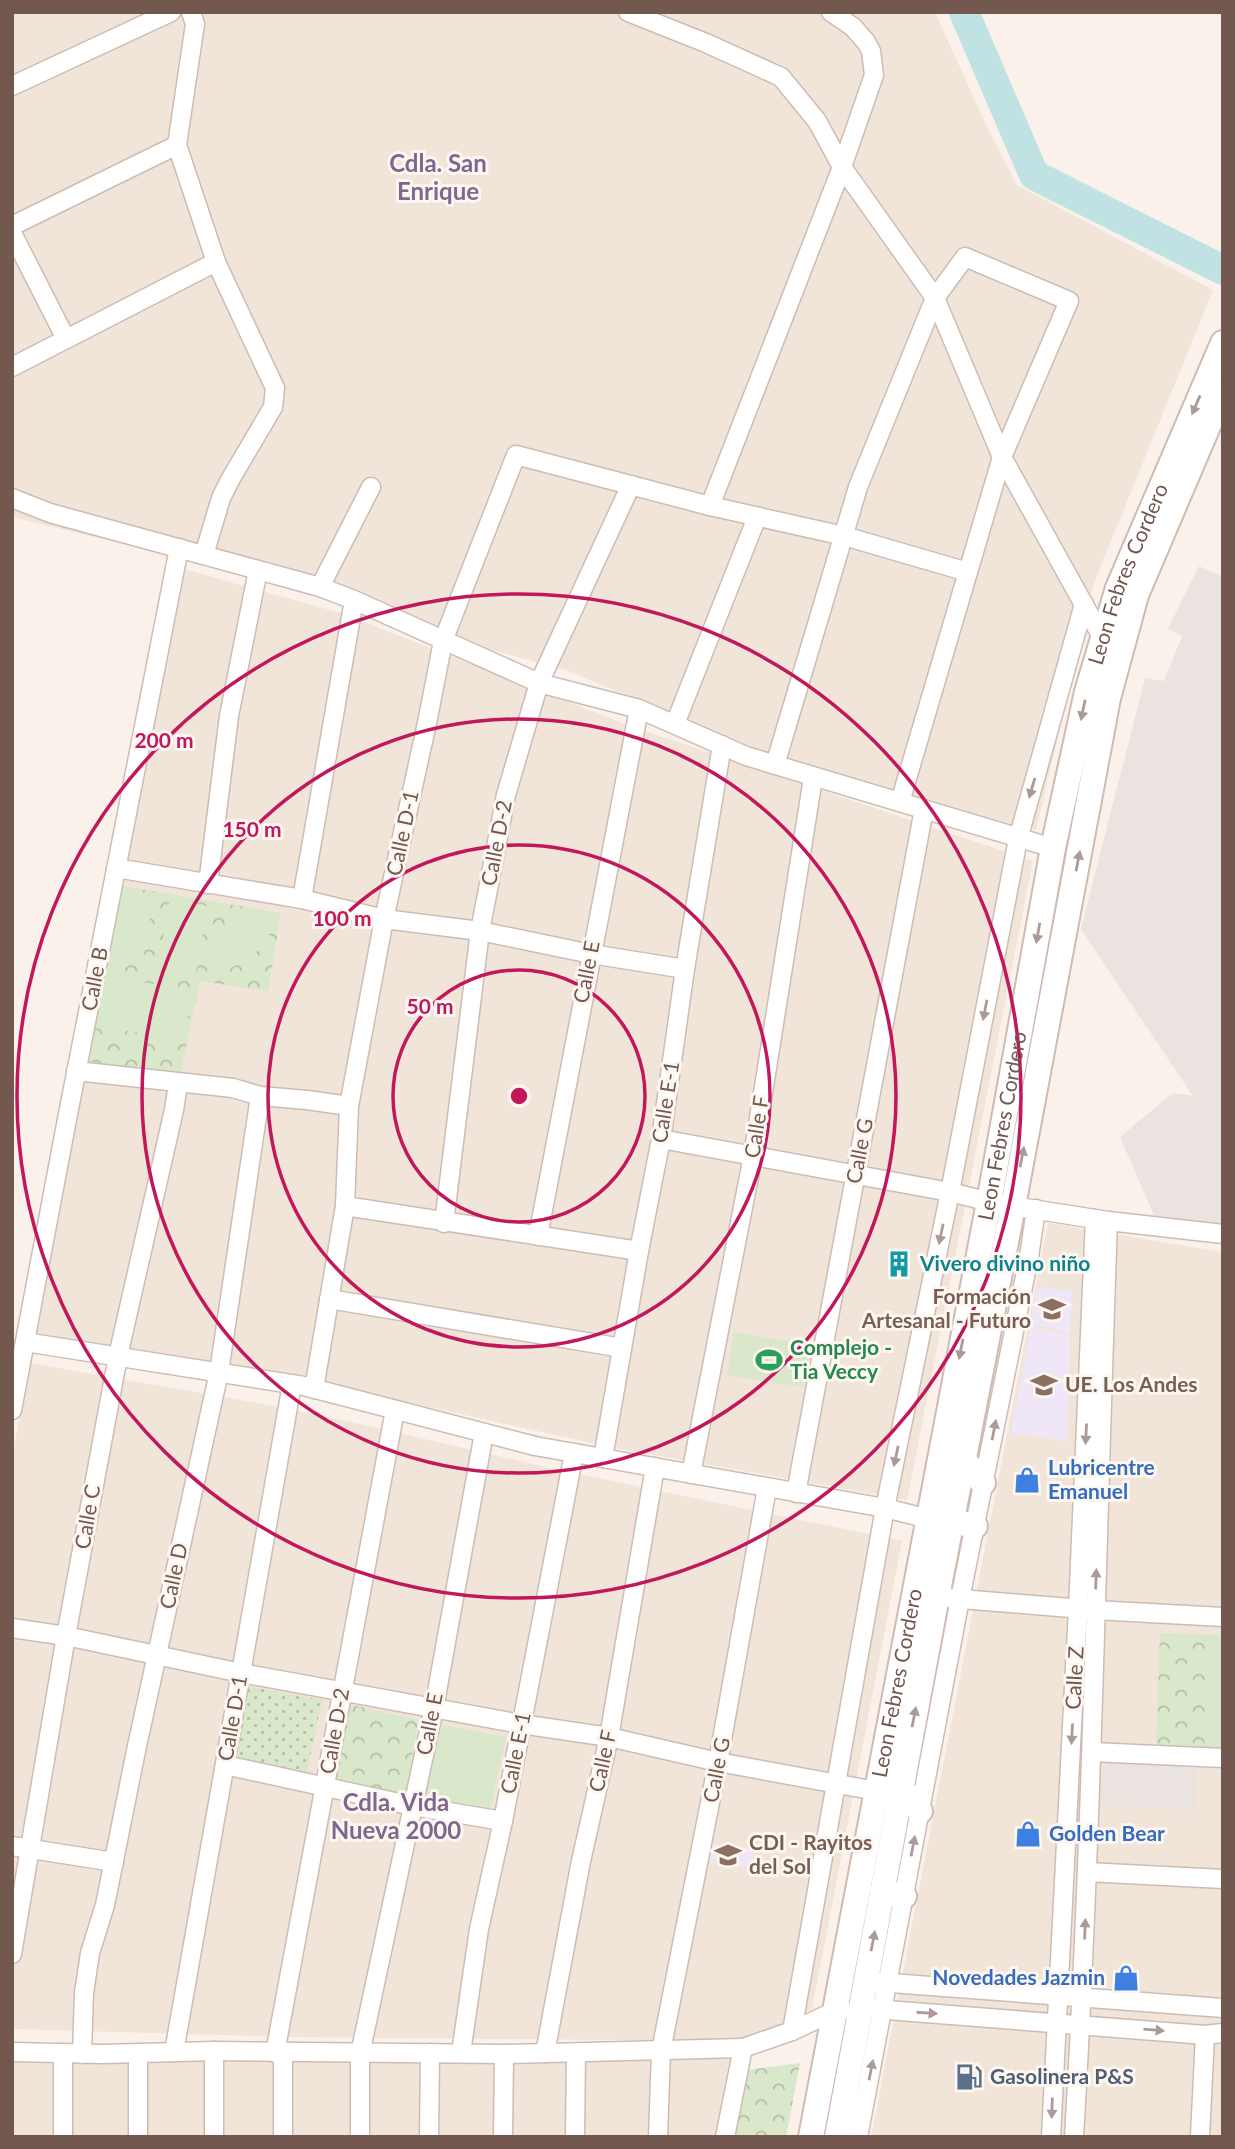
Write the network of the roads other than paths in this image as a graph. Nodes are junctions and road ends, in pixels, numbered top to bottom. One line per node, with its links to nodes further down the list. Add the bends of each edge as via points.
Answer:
1 (171, 12): 5 (street)
2 (191, 12): 6 (street, via 195,24)
3 (628, 12): 7 (street, via 781,77 817,121)
4 (831, 12): 7 (street, via 860,34 871,51 874,75)
5 (12, 86)
6 (177, 145): 8 (street); 10 (street)
7 (842, 167): 11 (street); 20 (street)
8 (12, 226)
9 (12, 233): 12 (street)
10 (216, 262): 12 (street); 24 (street, via 275,388 273,407 222,498)
11 (935, 298): 16 (street); 16 (street, via 965,257 1069,300); 22 (street, via 858,488)
12 (66, 340): 14 (street)
13 (1223, 343): 30 (street, Leon Febres Cordero, one-way to 30, via 1118,588)
14 (12, 367)
15 (1223, 391): 30 (street, Leon Febres Cordero)
16 (1002, 457): 26 (street); 29 (street)
17 (631, 485): 20 (street); 31 (street, Calle D-1, via 516,455); 32 (street, Calle D-2)
18 (371, 487): 27 (street)
19 (12, 498): 23 (street)
20 (710, 506): 21 (street)
21 (757, 517): 22 (street); 34 (street)
22 (844, 536): 26 (street); 36 (street)
23 (179, 548): 24 (street); 42 (street, Calle B)
24 (204, 555): 25 (street)
25 (258, 570): 27 (street); 43 (street, via 229,716)
26 (968, 572): 38 (street)
27 (320, 587): 28 (street)
28 (354, 600): 31 (street); 44 (street)
29 (1084, 604): 30 (street); 40 (street, one-way to 40)
30 (1113, 641): 41 (street, Leon Febres Cordero, one-way to 41, via 1087,692); 58 (street, Leon Febres Cordero, one-way to 30, via 1108,698)
31 (443, 642): 32 (street); 45 (street, Calle D-1)
32 (539, 683): 33 (street); 46 (street, Calle D-2, via 506,795)
33 (639, 709): 34 (street); 47 (street, Calle E)
34 (675, 724): 35 (street)
35 (722, 745): 36 (street); 48 (street, Calle E-1)
36 (775, 765): 37 (street)
37 (813, 778): 38 (street); 54 (street, Calle F)
38 (900, 802): 39 (street)
39 (924, 810): 40 (street); 55 (street, Calle G)
40 (1018, 839): 41 (street); 56 (street, one-way to 56)
41 (1053, 848): 58 (street, Leon Febres Cordero, one-way to 58)
42 (116, 868): 43 (street); 49 (street, Calle B)
43 (208, 884): 44 (street)
44 (302, 899): 45 (street)
45 (384, 919): 46 (street); 52 (street, Calle D-1)
46 (480, 931): 47 (street); 60 (street, Calle D-2)
47 (591, 954): 48 (street); 62 (street, Calle E)
48 (685, 969): 53 (street, Calle E-1)
49 (76, 1071): 50 (street); 65 (street, Calle B)
50 (178, 1083): 51 (street, via 233,1088); 67 (street, Calle C)
51 (260, 1096): 52 (street); 68 (street, Calle D)
52 (349, 1106): 57 (street, Calle D-1)
53 (661, 1139): 54 (street); 63 (street, Calle E-1)
54 (753, 1156): 55 (street); 78 (street, Calle F)
55 (856, 1174): 56 (street); 81 (street, Calle G)
56 (950, 1192): 58 (street); 82 (street, one-way to 82)
57 (345, 1206): 60 (street); 64 (street, Calle D-1)
58 (1013, 1206): 59 (street); 76 (street, Leon Febres Cordero); 79 (street, one-way to 58, via 1029,1256); 83 (street, Leon Febres Cordero, one-way to 83)
59 (1101, 1220): 61 (street); 85 (street, Calle Z)
60 (444, 1223): 62 (street)
61 (1223, 1234)
62 (538, 1236): 63 (street)
63 (639, 1251): 66 (street, Calle E-1)
64 (329, 1299): 66 (street); 70 (street, Calle D-1)
65 (25, 1342): 67 (street); 71 (street, Calle B)
66 (622, 1348): 75 (street, Calle E-1)
67 (118, 1356): 68 (street); 88 (street, Calle C)
68 (219, 1372): 69 (street); 89 (street, Calle D)
69 (292, 1384): 70 (street); 90 (street, Calle D-1)
70 (314, 1389): 72 (street)
71 (12, 1410)
72 (395, 1410): 73 (street); 91 (street, Calle D-2)
73 (484, 1433): 74 (street); 92 (street, Calle E)
74 (574, 1453): 75 (street); 93 (street, Calle E-1)
75 (603, 1458): 77 (street)
76 (963, 1460): 79 (street); 83 (street, Leon Febres Cordero)
77 (655, 1468): 78 (street); 94 (street, Calle F)
78 (691, 1474): 80 (street)
79 (983, 1483): 83 (street)
80 (767, 1488): 81 (street); 97 (street, Calle G)
81 (796, 1493): 82 (street)
82 (885, 1508): 83 (street); 99 (street)
83 (952, 1522): 84 (street, Leon Febres Cordero)
84 (937, 1596): 85 (street); 101 (street, Leon Febres Cordero, one-way to 84); 102 (street, Leon Febres Cordero); 104 (street)
85 (1087, 1609): 86 (street); 95 (street, Calle Z); 113 (street, Calle Z, one-way to 113)
86 (1223, 1617)
87 (12, 1628): 88 (street)
88 (66, 1636): 89 (street); 106 (street, Calle C)
89 (157, 1655): 90 (street); 107 (street, Calle D)
90 (241, 1673): 91 (street); 98 (street, Calle D-1)
91 (342, 1692): 92 (street); 100 (street, Calle D-2)
92 (434, 1709): 93 (street); 103 (street, Calle E)
93 (521, 1724): 94 (street); 105 (street, Calle E-1)
94 (609, 1737): 97 (street); 132 (street, Calle F)
95 (1092, 1752): 96 (street); 108 (street, Calle Z)
96 (1223, 1758)
97 (718, 1762): 99 (street); 123 (street, Calle G)
98 (225, 1765): 100 (street); 125 (street, Calle D-1)
99 (836, 1785): 102 (street); 120 (street)
100 (325, 1787): 103 (street); 129 (street, Calle D-2)
101 (901, 1788): 104 (street); 110 (street, Leon Febres Cordero)
102 (876, 1791): 112 (street, Leon Febres Cordero)
103 (413, 1806): 105 (street); 135 (street, Calle E)
104 (920, 1811): 110 (street, one-way to 104)
105 (503, 1821): 131 (street, Calle E-1, via 478,1929)
106 (21, 1847): 107 (street); 111 (street, Calle C)
107 (114, 1862): 134 (street, Calle D, via 90,1954)
108 (1087, 1872): 109 (street); 114 (street, Calle Z, one-way to 108)
109 (1223, 1878)
110 (893, 1894): 112 (street, Leon Febres Cordero, one-way to 110)
111 (12, 1954)
112 (865, 1978): 113 (street); 116 (street, Leon Febres Cordero); 117 (street, Leon Febres Cordero)
113 (1058, 1997): 114 (street); 118 (street, Calle Z)
114 (1082, 1997): 115 (street); 119 (street, Calle Z)
115 (1223, 2008)
116 (872, 2009): 117 (street); 118 (street, one-way to 118); 148 (street, Leon Febres Cordero); 149 (street, one-way to 116)
117 (835, 2011): 120 (street); 147 (street, Leon Febres Cordero)
118 (1056, 2023): 119 (street); 150 (street, Calle Z, one-way to 150)
119 (1081, 2024): 121 (street, one-way to 121); 151 (street, Calle Z)
120 (792, 2031): 122 (street)
121 (1214, 2034): 152 (street)
122 (743, 2048): 123 (street); 146 (street)
123 (661, 2051): 133 (street); 145 (street, Calle G)
124 (12, 2052): 127 (street)
125 (174, 2052): 126 (street); 128 (street)
126 (214, 2052): 129 (street); 139 (street)
127 (64, 2053): 134 (street); 137 (street)
128 (138, 2053): 134 (street); 138 (street)
129 (279, 2053): 135 (street); 140 (street, Calle D-2)
130 (430, 2053): 131 (street); 135 (street); 142 (street)
131 (461, 2053): 136 (street)
132 (545, 2053): 133 (street); 136 (street)
133 (576, 2053): 144 (street)
134 (82, 2054)
135 (360, 2054): 141 (street, Calle E)
136 (504, 2054): 143 (street)
137 (63, 2137)
138 (138, 2137)
139 (214, 2137)
140 (283, 2137)
141 (360, 2137)
142 (429, 2137)
143 (503, 2137)
144 (575, 2137)
145 (658, 2137)
146 (725, 2137)
147 (811, 2137)
148 (837, 2137)
149 (858, 2137)
150 (1051, 2137)
151 (1074, 2137)
152 (1200, 2137)

